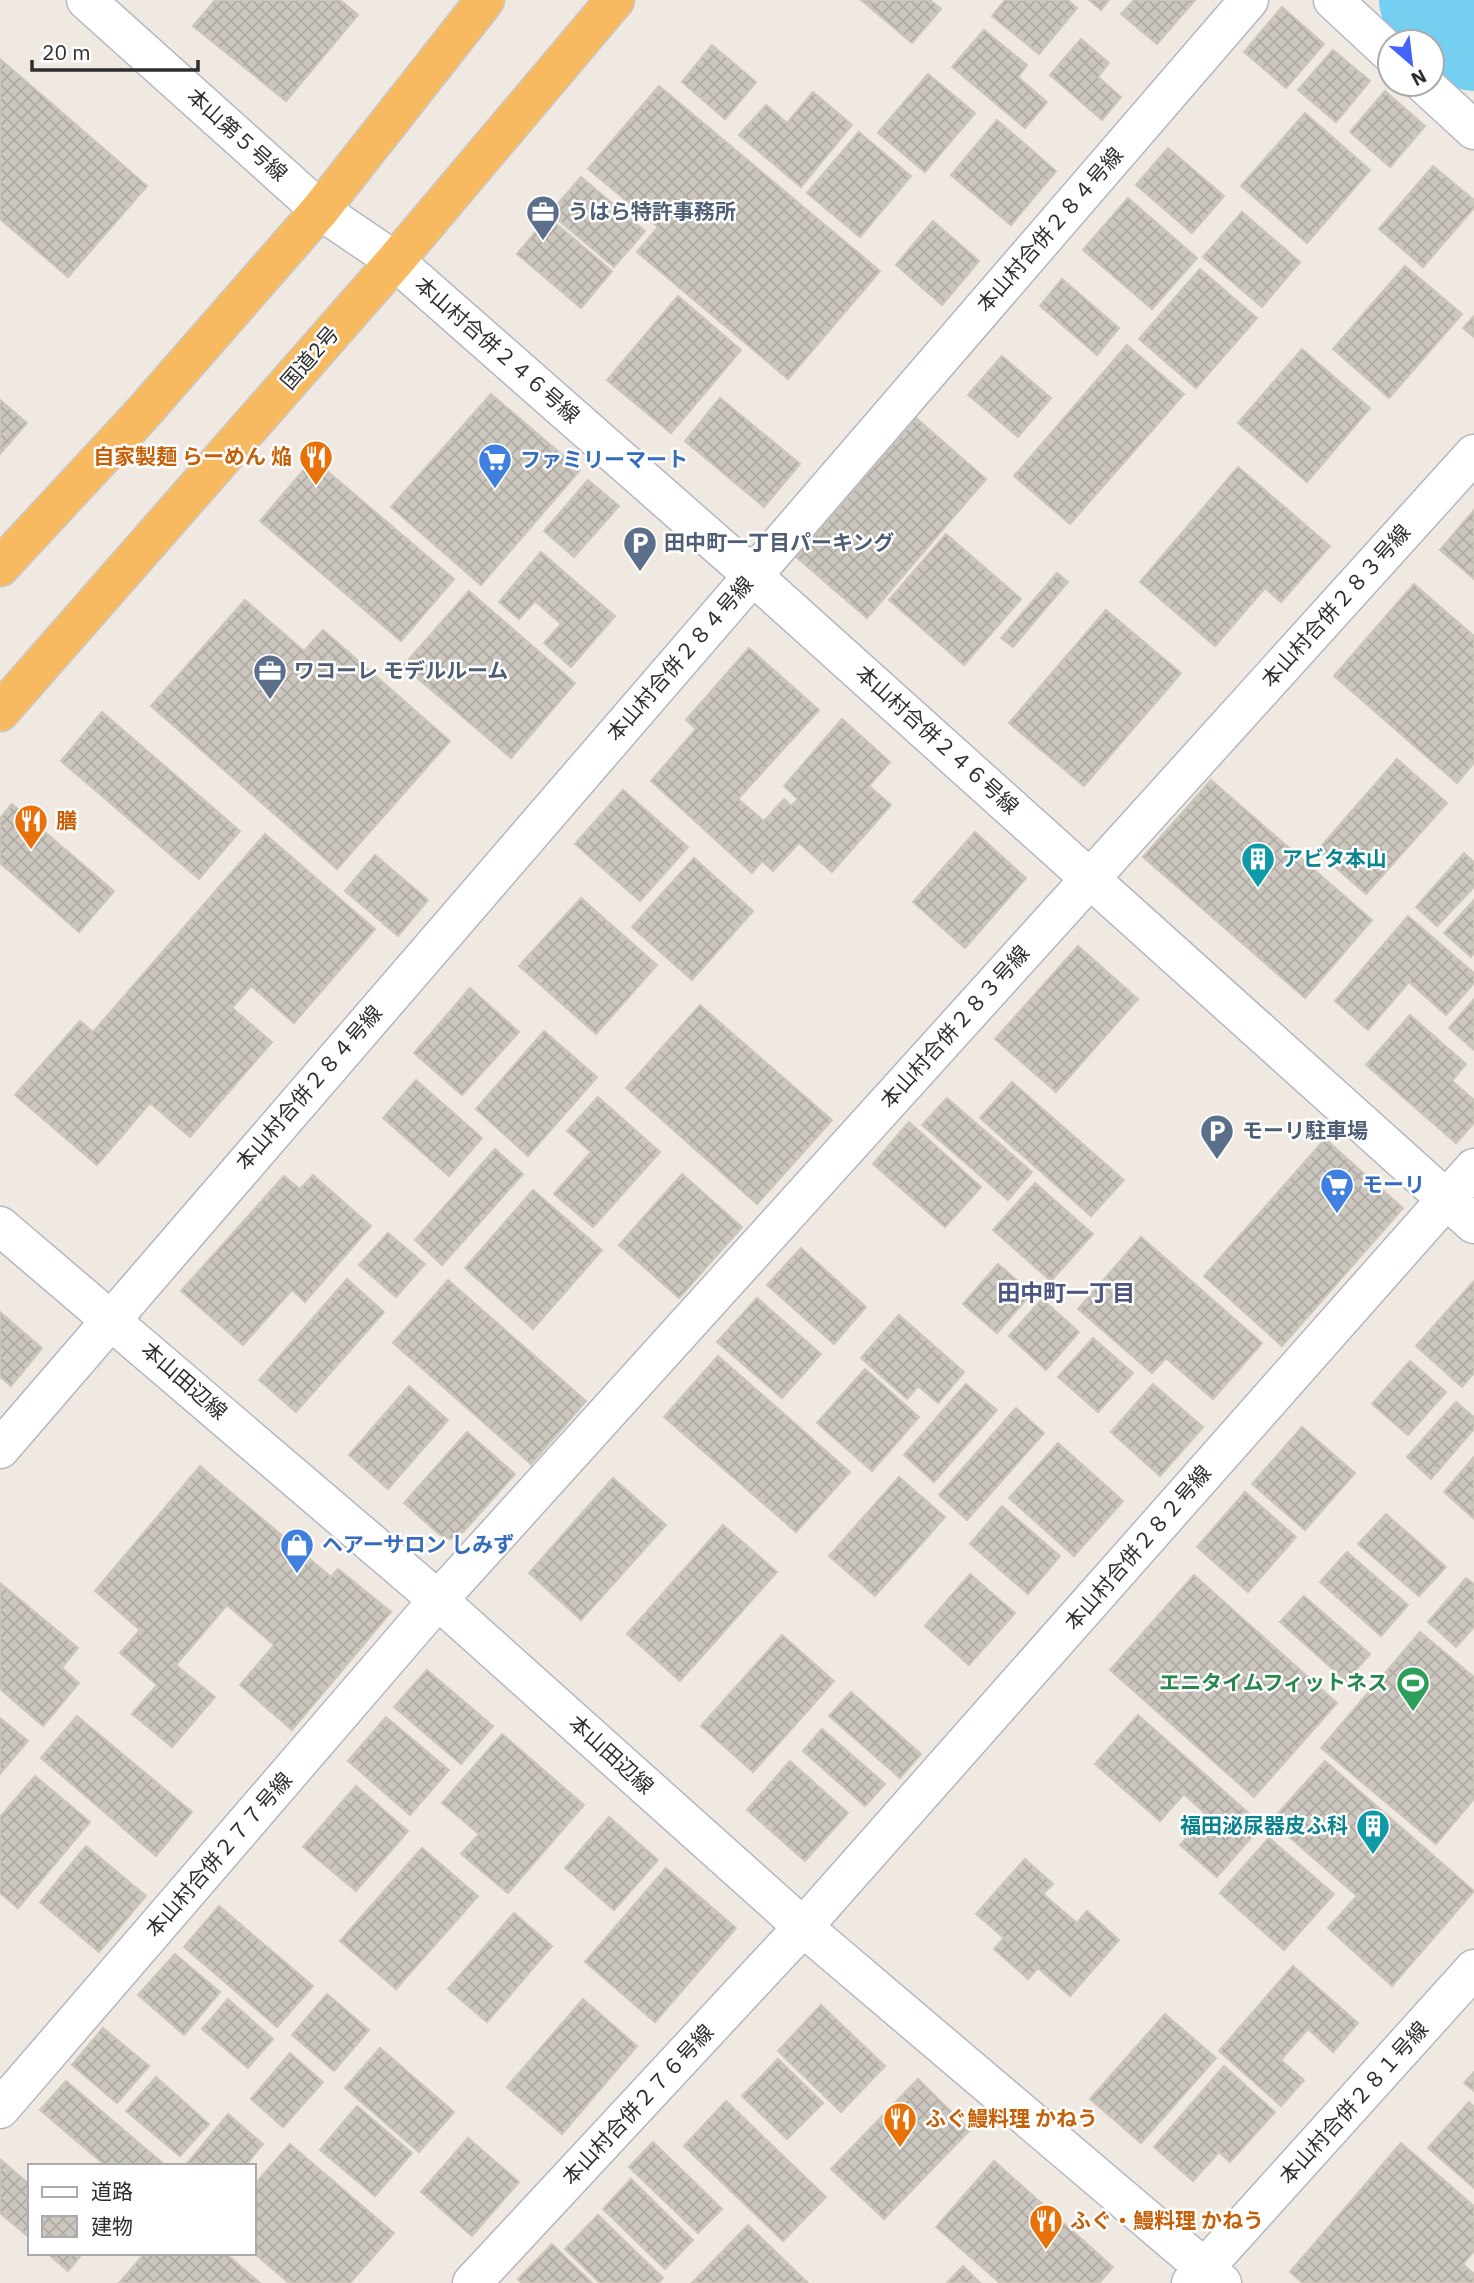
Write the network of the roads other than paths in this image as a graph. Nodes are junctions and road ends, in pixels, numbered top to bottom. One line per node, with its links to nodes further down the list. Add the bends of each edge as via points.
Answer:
1 (86, 0): 9 (street, 本山第５号線)
2 (485, 0): 9 (highway)
3 (615, 0): 10 (highway, 国道2号)
4 (1249, 0): 13 (street, 本山村合併２８４号線)
5 (1332, 0): 6 (street)
6 (1376, 40)
7 (1439, 98): 8 (street)
8 (1474, 130)
9 (320, 210): 10 (street, 本山第５号線); 12 (highway, via 141,415)
10 (395, 261): 13 (street, 本山村合併２４６号線); 14 (highway, 国道2号)
11 (1474, 454): 15 (street, 本山村合併２８３号線)
12 (0, 567)
13 (752, 575): 15 (street, 本山村合併２４６号線); 19 (street, 本山村合併２８４号線)
14 (0, 712)
15 (1090, 877): 17 (street, 本山村合併２４６号線); 21 (street, 本山村合併２８３号線)
16 (1474, 1168): 17 (street, 本山村合併２８２号線)
17 (1460, 1212): 22 (street, 本山村合併２８２号線)
18 (0, 1226): 19 (street, 本山田辺線)
19 (111, 1318): 20 (street, 本山村合併２８４号線); 21 (street, 本山田辺線)
20 (0, 1448)
21 (438, 1600): 22 (street, 本山田辺線); 24 (street, 本山村合併２７７号線)
22 (803, 1927): 25 (street, 本山田辺線); 26 (street, 本山村合併２７６号線)
23 (1474, 1969): 25 (street, 本山村合併２８１号線)
24 (0, 2109)
25 (1206, 2278)
26 (472, 2283)

